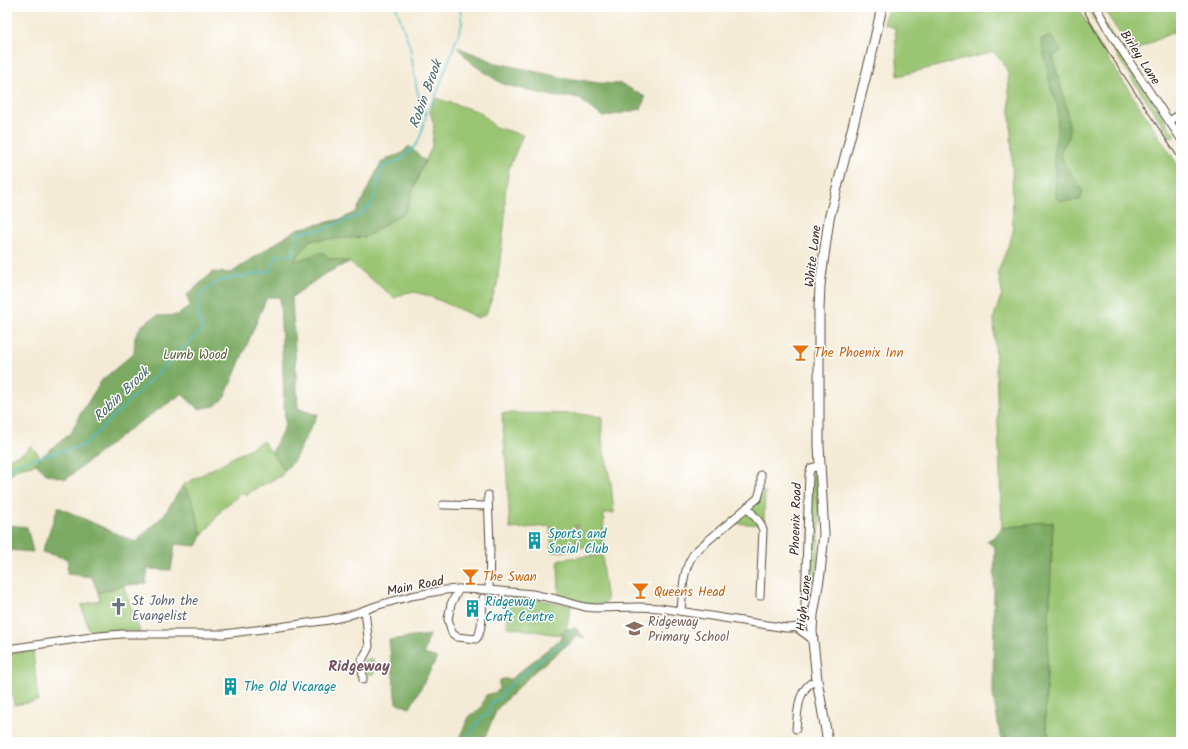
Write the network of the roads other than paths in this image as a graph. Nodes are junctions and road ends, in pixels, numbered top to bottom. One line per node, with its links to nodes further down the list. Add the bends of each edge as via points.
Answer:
1 (882, 7): 6 (main road, White Lane, via 829,219 822,264 819,314)
2 (1096, 7): 4 (street, Birley Lane)
3 (1181, 114): 4 (street)
4 (1169, 121): 5 (street, Birley Lane)
5 (1181, 139)
6 (820, 466): 12 (main road, White Lane); 17 (street, Phoenix Road, via 811,468 809,474)
7 (761, 475): 11 (street, via 760,494)
8 (488, 496): 10 (street)
9 (444, 506): 10 (street)
10 (488, 506): 14 (street)
11 (747, 507): 15 (street, via 763,530); 19 (street, via 689,559)
12 (824, 515): 20 (main road, High Lane, via 820,573)
13 (460, 589): 14 (street, Main Road); 16 (street, via 451,604 448,619 452,633 457,637 478,642); 18 (street, Main Road, via 411,596)
14 (489, 590): 19 (street, Main Road, via 532,594 585,607 639,607)
15 (760, 596)
16 (483, 598)
17 (805, 605)
18 (365, 610): 23 (street, Main Road, via 329,620 224,634 89,636); 24 (street, via 369,646 362,660)
19 (681, 611): 21 (street, Main Road)
20 (813, 615): 21 (street); 22 (main road, High Lane)
21 (797, 628): 22 (street)
22 (812, 639): 25 (main road, High Lane)
23 (7, 649)
24 (363, 680)
25 (818, 680): 26 (street, via 809,684 799,701); 27 (main road, High Lane)
26 (796, 729)
27 (828, 742)

